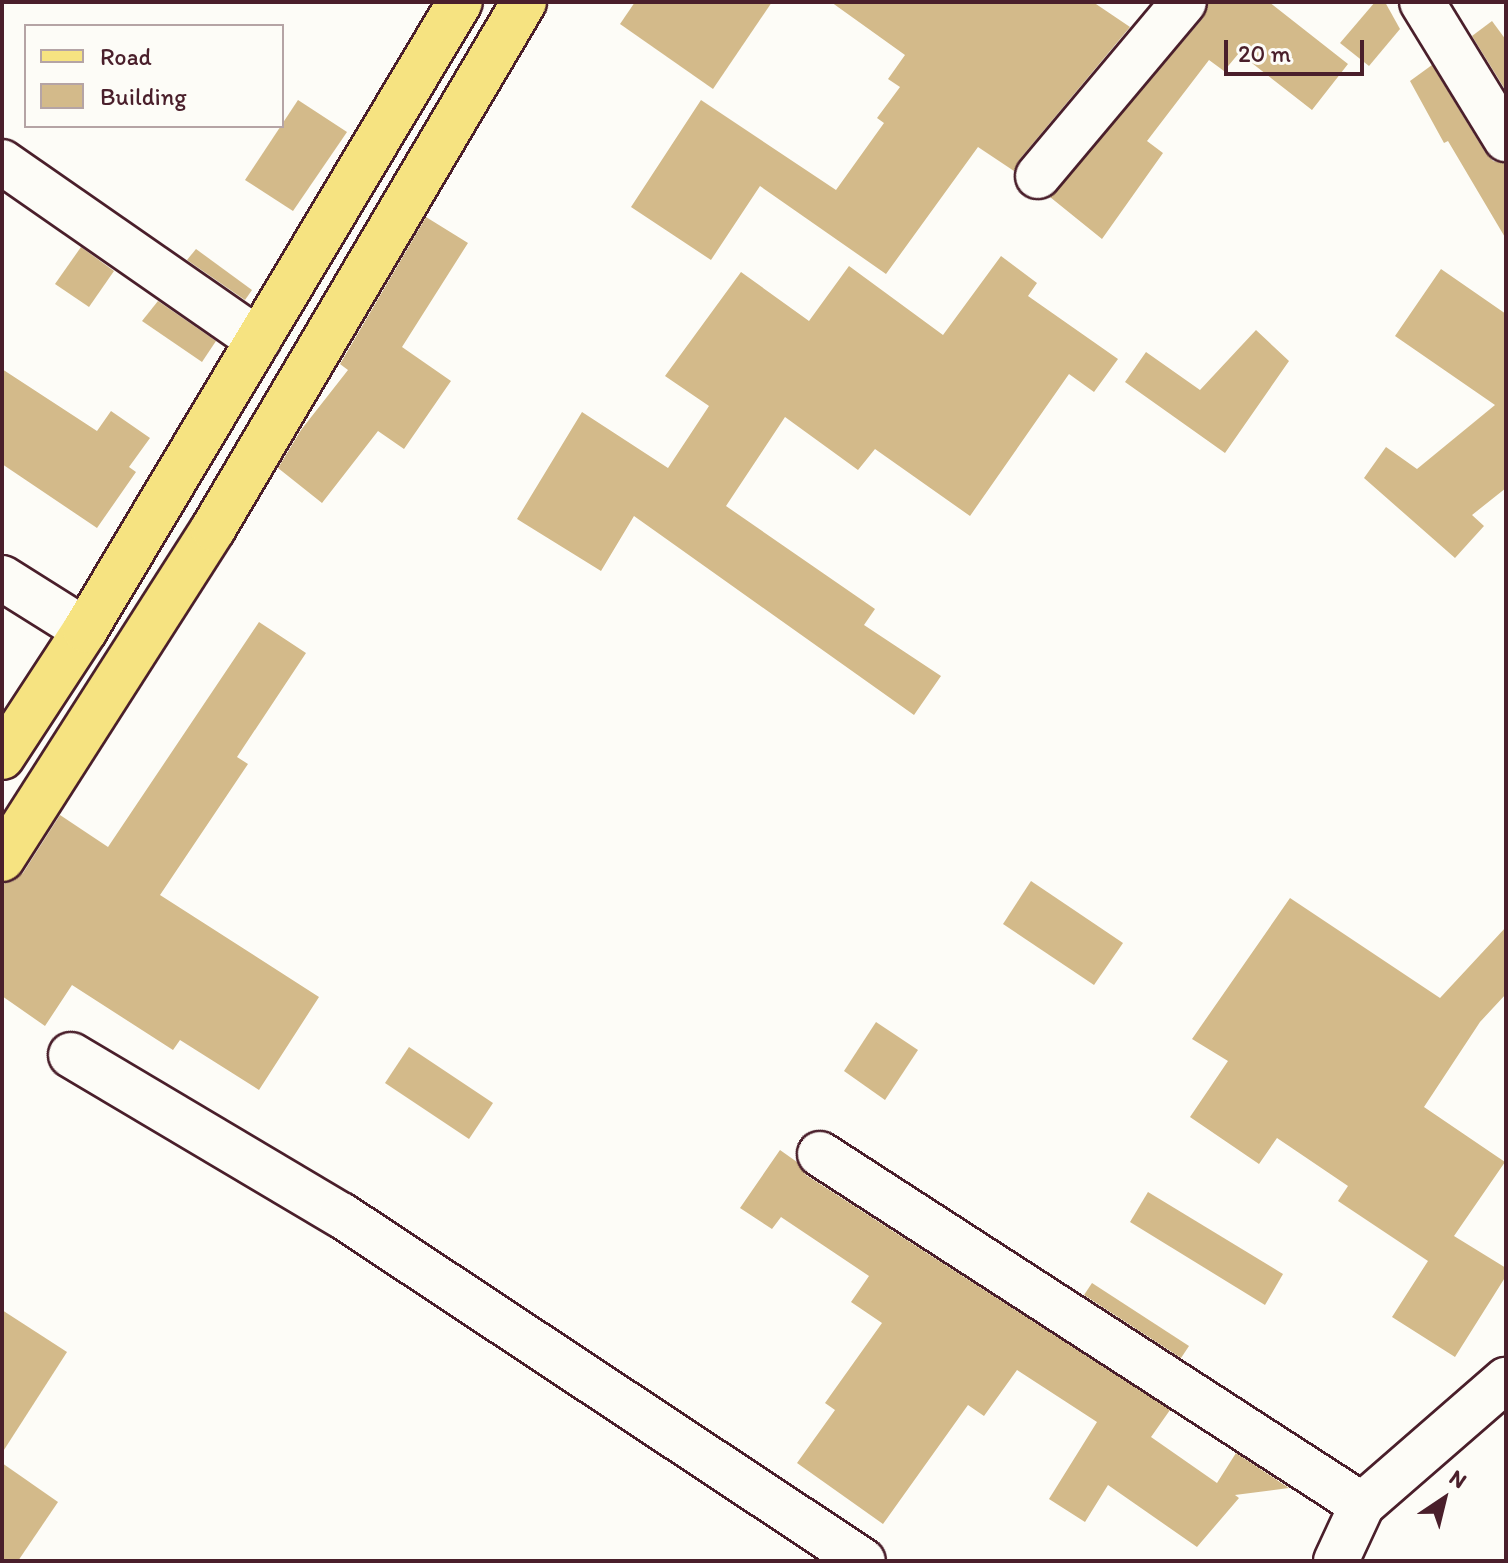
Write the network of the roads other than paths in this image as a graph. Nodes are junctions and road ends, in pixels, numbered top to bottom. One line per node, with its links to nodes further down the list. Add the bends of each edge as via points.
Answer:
1 (460, 2): 8 (main road)
2 (524, 2): 12 (main road, via 213,529)
3 (1184, 2): 7 (street)
4 (1422, 2): 5 (street)
5 (1506, 139)
6 (2, 162): 8 (street)
7 (1038, 176)
8 (258, 340): 10 (main road)
9 (2, 578): 10 (street)
10 (85, 630): 11 (main road)
11 (2, 757)
12 (2, 859)
13 (71, 1055): 17 (street, via 341,1215)
14 (820, 1154): 16 (street)
15 (1506, 1380): 16 (street)
16 (1362, 1505): 18 (street)
17 (863, 1561)
18 (1336, 1561)

